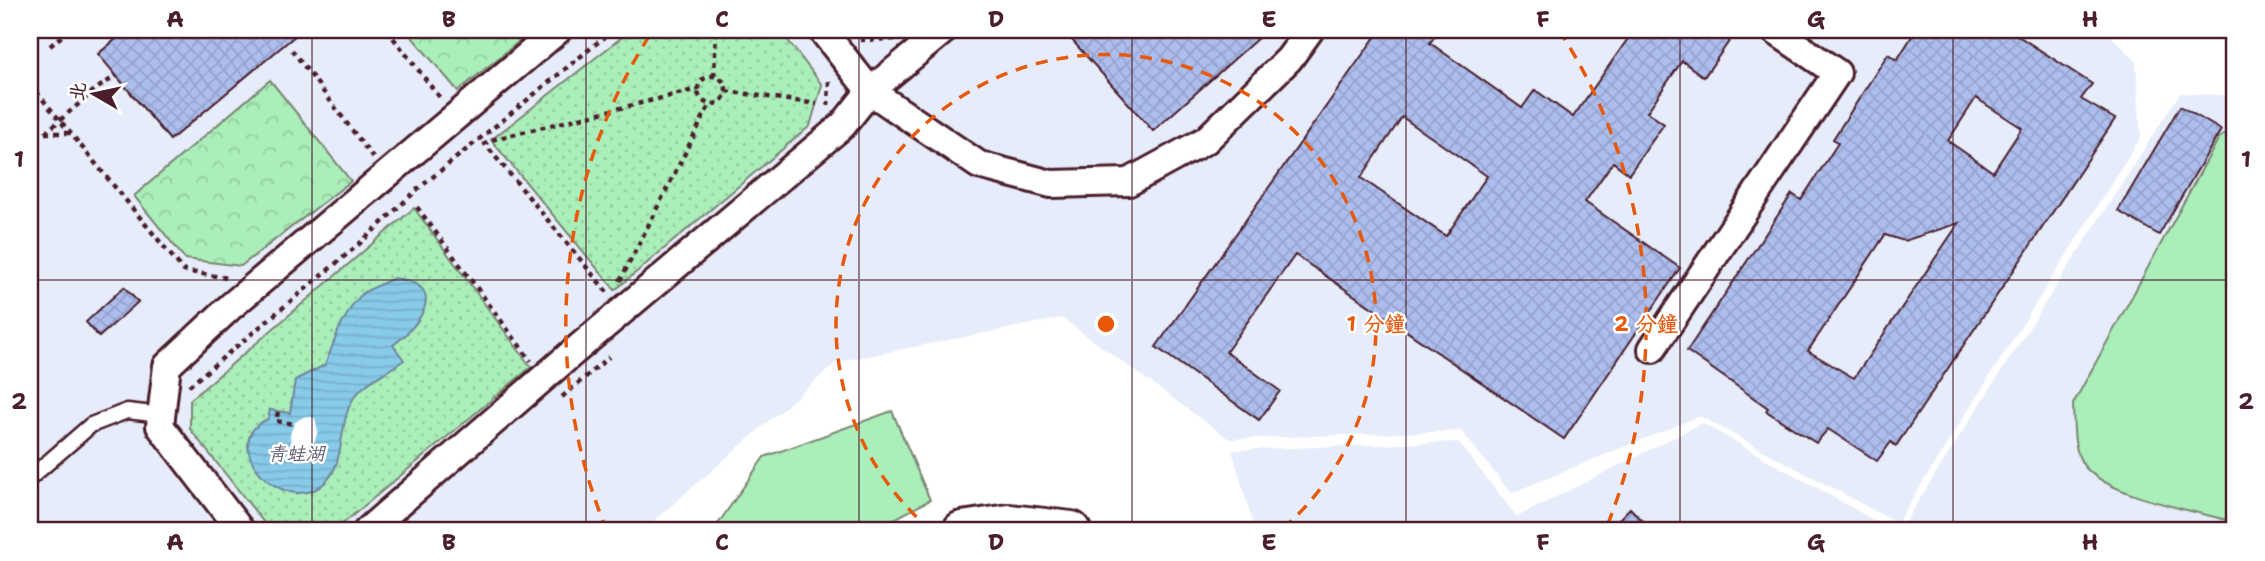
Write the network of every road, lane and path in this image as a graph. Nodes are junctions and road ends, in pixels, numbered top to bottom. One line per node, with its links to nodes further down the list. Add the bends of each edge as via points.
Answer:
1 (69, 30): 12 (path)
2 (387, 30): 22 (path)
3 (558, 30): 22 (street)
4 (613, 30): 29 (path, via 418,189)
5 (716, 30): 15 (path)
6 (822, 30): 19 (street)
7 (944, 30): 19 (street)
8 (1310, 30): 19 (street, via 1289,59 1206,140 1129,182 1051,184 979,165)
9 (1774, 30): 27 (street, via 1837,74)
10 (854, 35): 11 (path, via 860,40)
11 (900, 38)
12 (50, 46)
13 (292, 50): 24 (path)
14 (116, 76): 23 (path, bridge, via 45,133)
15 (713, 76): 17 (path, via 705,78); 18 (path)
16 (30, 84): 23 (path)
17 (698, 89): 20 (path, via 702,100); 20 (path, via 485,145 611,298)
18 (726, 90): 20 (path, via 719,102); 21 (path)
19 (870, 91): 35 (street, via 843,125)
20 (710, 104)
21 (817, 104)
22 (456, 117): 24 (street)
23 (71, 133): 26 (path, via 184,271)
24 (386, 176): 31 (street, via 167,366)
25 (417, 207): 28 (path)
26 (240, 280)
27 (1652, 349)
28 (533, 363)
29 (183, 392)
30 (278, 412): 32 (path, via 276,421)
31 (162, 415): 33 (lane, via 127,411 91,425); 34 (street, via 160,426)
32 (294, 424)
33 (30, 478)
34 (240, 531)
35 (368, 531)
36 (962, 531): 37 (street, via 1009,524)
37 (1071, 531)

